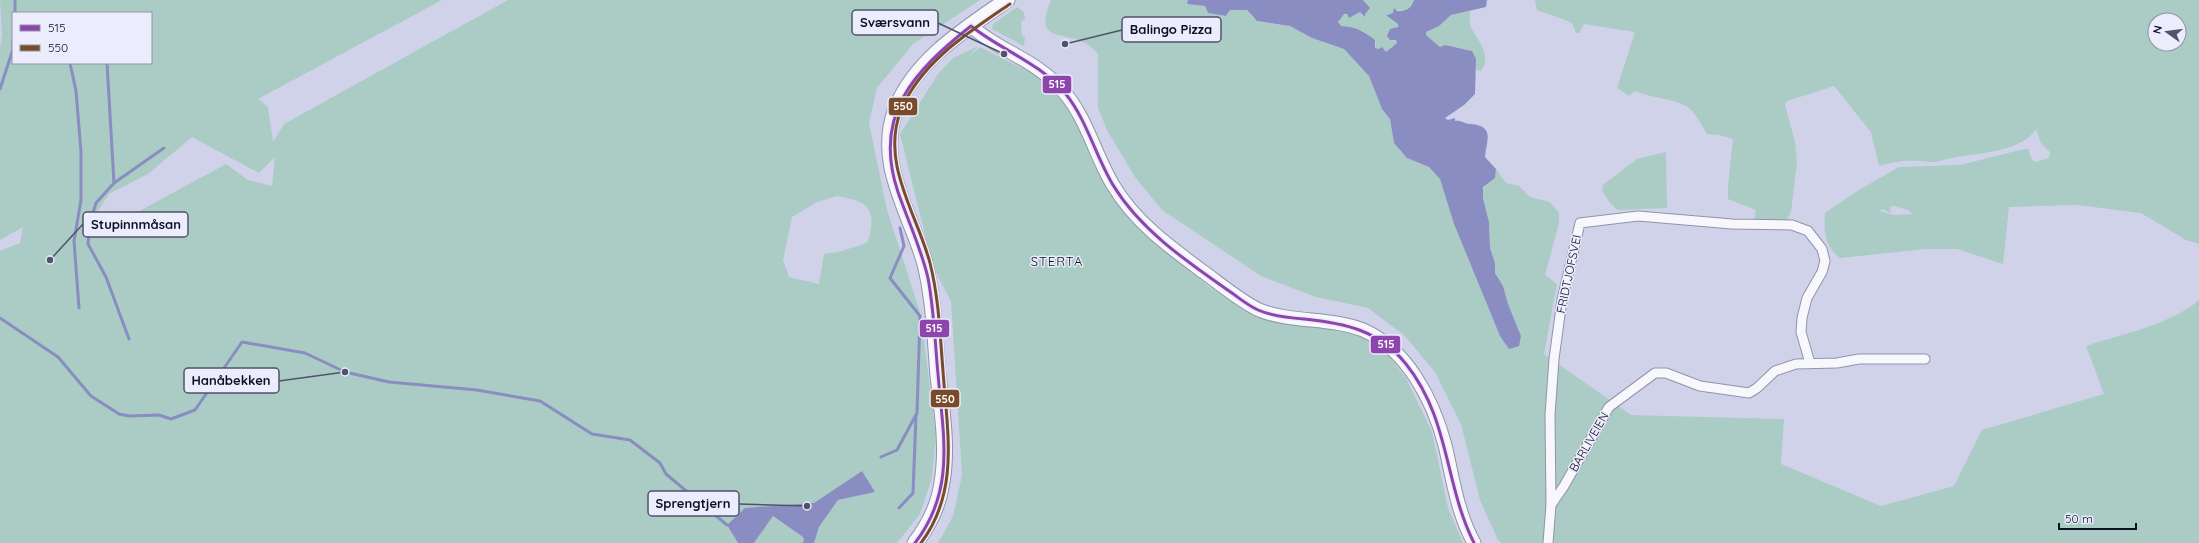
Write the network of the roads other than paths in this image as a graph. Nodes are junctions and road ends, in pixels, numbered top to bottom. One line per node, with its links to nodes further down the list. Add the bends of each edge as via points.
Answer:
1 (1007, 0): 2 (main road)
2 (971, 26): 6 (main road, via 930,60 914,77 898,104 890,131 894,180 920,247 931,293 943,430 944,468 941,490 928,524); 7 (main road, via 1036,66 1059,86 1077,110 1118,193 1143,223 1171,247 1236,296 1259,310 1273,315 1353,327 1379,339 1397,353 1417,380 1437,422 1459,508)
3 (1925, 359): 4 (street, BARLIVEIEN, via 1882,358)
4 (1810, 363): 5 (street, BARLIVEIEN, via 1780,368 1749,393 1700,386 1666,373 1655,373 1609,407 1564,486); 5 (street, FRIDTJOFSVEI, via 1802,338 1802,318 1807,298 1822,272 1825,261 1822,249 1808,231 1792,225 1732,224 1638,216 1580,223 1562,300 1554,359 1550,415)
5 (1550, 505): 8 (street, FRIDTJOFSVEI)
6 (915, 543)
7 (1474, 543)
8 (1548, 543)

